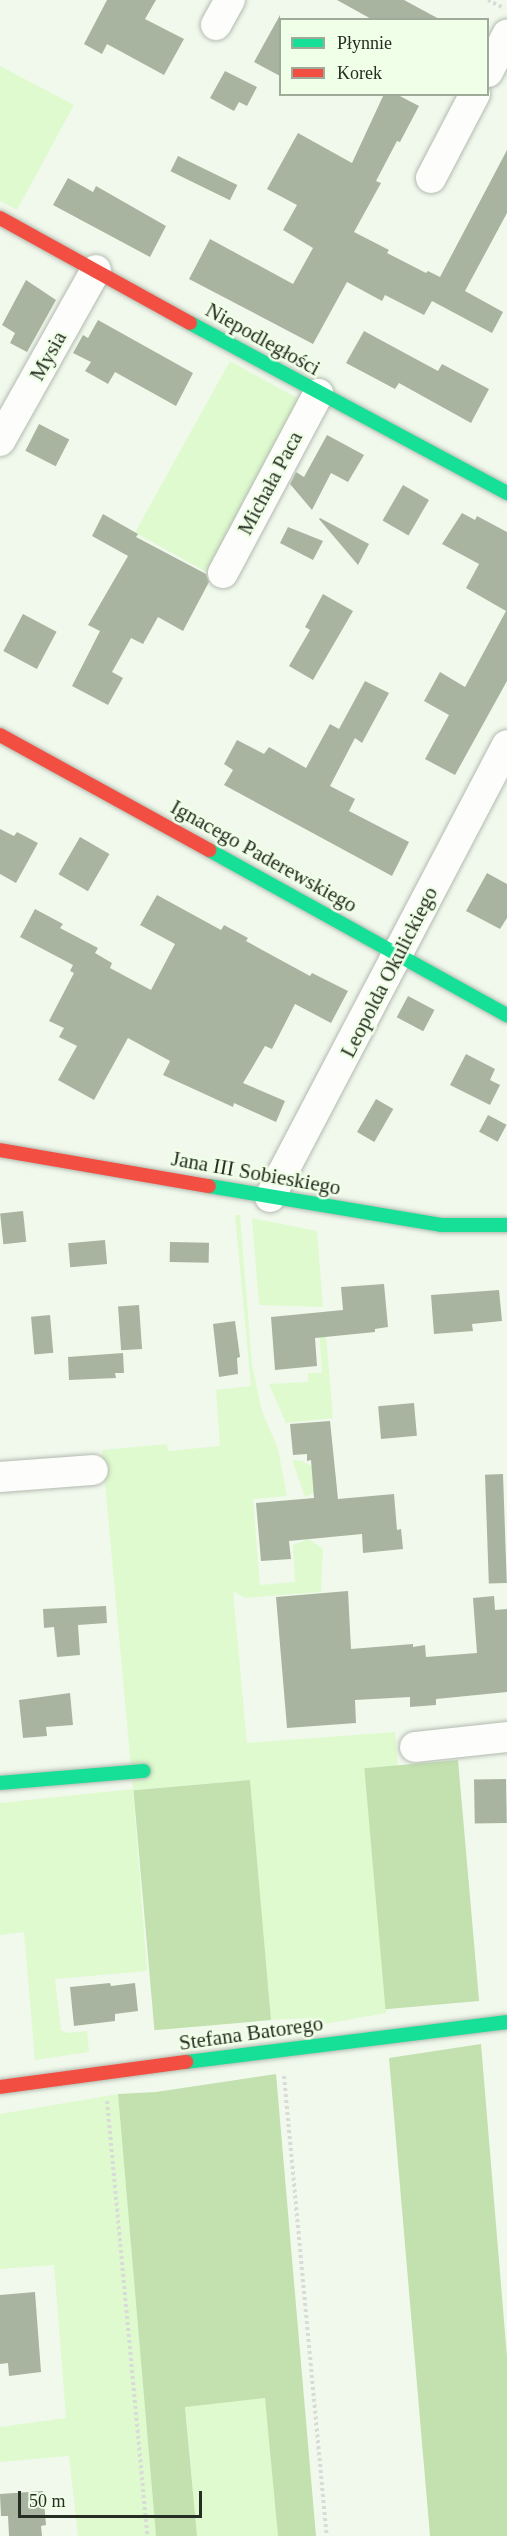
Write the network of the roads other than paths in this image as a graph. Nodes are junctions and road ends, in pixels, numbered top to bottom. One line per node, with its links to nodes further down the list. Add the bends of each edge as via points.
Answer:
1 (507, 35): 2 (street)
2 (489, 70)
3 (474, 96): 4 (street)
4 (431, 178)
5 (0, 218): 6 (street, Niepodległości)
6 (96, 270): 7 (street, Niepodległości); 8 (street, Mysia)
7 (318, 394): 9 (street, Niepodległości); 10 (street, Michała Paca)
8 (0, 441)
9 (507, 493)
10 (223, 573)
11 (0, 735): 13 (street, Ignacego Paderewskiego)
12 (507, 745): 13 (street, Leopolda Okulickiego)
13 (398, 953): 14 (street, Ignacego Paderewskiego); 16 (street, Leopolda Okulickiego)
14 (507, 1016)
15 (0, 1150): 16 (street, Jana III Sobieskiego)
16 (270, 1197): 17 (street, Jana III Sobieskiego, via 441,1225)
17 (507, 1225)
18 (93, 1470): 19 (street)
19 (0, 1477)
20 (507, 1737): 21 (street)
21 (415, 1747)
22 (143, 1771): 23 (street)
23 (0, 1783)
24 (507, 2022): 25 (street, Stefana Batorego)
25 (0, 2087)

